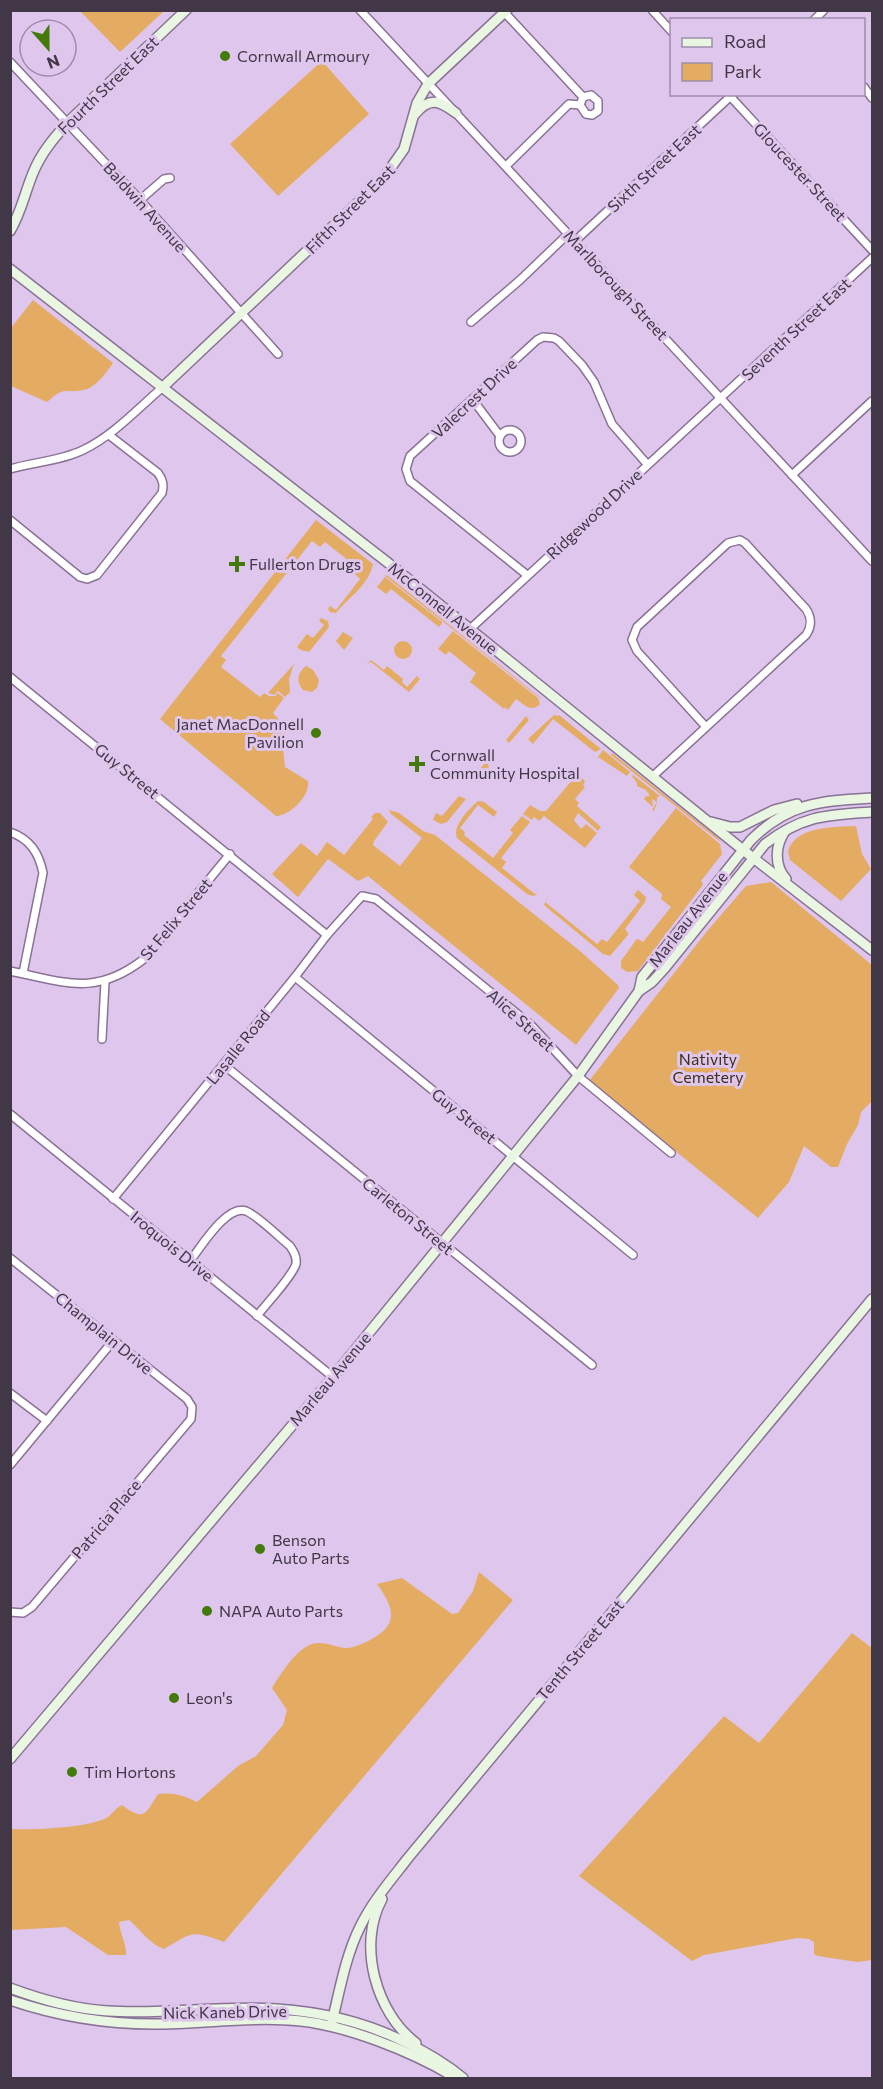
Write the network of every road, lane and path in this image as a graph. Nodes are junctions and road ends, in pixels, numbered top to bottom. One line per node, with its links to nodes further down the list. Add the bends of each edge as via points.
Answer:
1 (186, 10): 14 (main road, Fourth Street East)
2 (360, 10): 7 (street, Marlborough Street)
3 (651, 10): 5 (street)
4 (506, 12): 7 (main road, Fifth Street East); 10 (street)
5 (670, 30)
6 (10, 62): 14 (street, Baldwin Avenue)
7 (428, 84): 12 (street, Marlborough Street); 13 (main road, Fifth Street East)
8 (729, 96): 20 (street, Sixth Street East)
9 (731, 96): 21 (street, Gloucester Street)
10 (583, 98): 11 (street); 11 (street, via 591,95 598,101 598,111 586,114)
11 (580, 105): 15 (street, via 569,104)
12 (456, 113): 13 (main road, via 436,102 423,106); 15 (street, Marlborough Street)
13 (414, 116): 24 (main road, Fifth Street East, via 404,148 384,179)
14 (68, 122): 17 (street, Baldwin Avenue); 18 (main road, Fourth Street East, via 37,164)
15 (506, 166): 19 (street, Marlborough Street)
16 (170, 178): 17 (street)
17 (140, 200): 24 (street, Baldwin Avenue)
18 (10, 231)
19 (568, 234): 20 (street, Marlborough Street); 25 (street)
20 (575, 241): 28 (street, Marlborough Street)
21 (873, 250)
22 (873, 258): 28 (street, Seventh Street East)
23 (10, 269): 27 (main road, McConnell Avenue)
24 (242, 314): 26 (street, Baldwin Avenue); 27 (main road, Fifth Street East)
25 (471, 322)
26 (278, 354)
27 (163, 387): 31 (street); 39 (main road, McConnell Avenue)
28 (720, 399): 33 (street, Ridgewood Drive); 35 (street, Marlborough Street)
29 (472, 400): 32 (street); 33 (street, Valecrest Drive, via 537,340 554,338 589,374 612,424); 38 (street, Valecrest Drive, via 410,456 407,477)
30 (873, 401): 35 (street)
31 (109, 435): 34 (street, via 68,456); 36 (street, via 158,473 163,488 97,575 80,577)
32 (500, 436)
33 (647, 464): 38 (street, Ridgewood Drive)
34 (10, 469)
35 (792, 475): 37 (street, Marlborough Street)
36 (10, 520)
37 (872, 558)
38 (527, 575): 39 (street, Ridgewood Drive)
39 (469, 630): 42 (main road, McConnell Avenue)
40 (10, 677): 50 (street, Guy Street)
41 (706, 727): 41 (street, via 806,635 811,623 807,609 740,540 728,543 637,627 632,640 637,651); 42 (street)
42 (652, 777): 46 (main road, McConnell Avenue)
43 (873, 798): 44 (main road)
44 (820, 802): 46 (main road, via 785,806 740,826); 49 (main road, Marleau Avenue, via 785,814)
45 (873, 812): 47 (main road, Marleau Avenue, via 818,817)
46 (709, 821): 49 (main road, McConnell Avenue)
47 (786, 829): 51 (main road, Marleau Avenue, via 765,843); 52 (main road, via 777,846 777,861 782,875)
48 (10, 832): 57 (street, via 33,847 43,873)
49 (743, 850): 51 (main road, McConnell Avenue); 60 (main road, Marleau Avenue, via 642,977)
50 (230, 854): 54 (street, Guy Street); 59 (street, St Felix Street, via 144,959)
51 (753, 858): 52 (main road, McConnell Avenue); 60 (main road, Marleau Avenue, via 664,969)
52 (795, 890): 55 (main road, McConnell Avenue)
53 (365, 897): 54 (street, Lasalle Road); 63 (street, Alice Street, via 376,899 531,1025)
54 (327, 935): 58 (street, Lasalle Road)
55 (873, 950)
56 (10, 971): 57 (street, St Felix Street)
57 (23, 973): 59 (street, St Felix Street, via 78,984)
58 (295, 977): 62 (street, Lasalle Road); 66 (street, Guy Street)
59 (105, 982): 61 (street)
60 (639, 991): 63 (main road, Marleau Avenue)
61 (102, 1039)
62 (224, 1065): 67 (street, Lasalle Road); 68 (street, Carleton Street)
63 (578, 1076): 65 (street, Alice Street); 66 (main road, Marleau Avenue)
64 (10, 1114): 67 (street, Iroquois Drive)
65 (671, 1153)
66 (512, 1155): 68 (main road, Marleau Avenue); 69 (street, Guy Street)
67 (113, 1199): 71 (street, Iroquois Drive)
68 (441, 1243): 75 (street, Carleton Street); 76 (main road, Marleau Avenue)
69 (633, 1255)
70 (10, 1258): 74 (street, Champlain Drive)
71 (190, 1261): 73 (street, Iroquois Drive); 73 (street, via 227,1216 237,1210 248,1212 273,1232 295,1252 296,1263)
72 (873, 1299): 83 (main road, Tenth Street East)
73 (257, 1316): 76 (street, Iroquois Drive)
74 (113, 1341): 78 (street, Champlain Drive, via 187,1399); 79 (street)
75 (592, 1365)
76 (333, 1377): 82 (main road, Marleau Avenue)
77 (10, 1393): 79 (street)
78 (193, 1411): 81 (street, Patricia Place, via 191,1419 32,1607 23,1613)
79 (46, 1421): 80 (street)
80 (10, 1465)
81 (10, 1612)
82 (12, 1754)
83 (392, 1880): 86 (main road, Tenth Street East, via 359,1929); 87 (main road, via 379,1903 373,1927 374,1975 389,2012 407,2036)
84 (10, 1988): 86 (main road, Nick Kaneb Drive, via 63,2005 105,2011 276,2009)
85 (10, 2000): 86 (main road, Nick Kaneb Drive, via 61,2015 118,2023)
86 (333, 2021): 87 (main road, Nick Kaneb Drive, via 387,2033); 88 (main road, Nick Kaneb Drive)
87 (433, 2056): 89 (main road, Nick Kaneb Drive)
88 (456, 2079)
89 (463, 2079)

